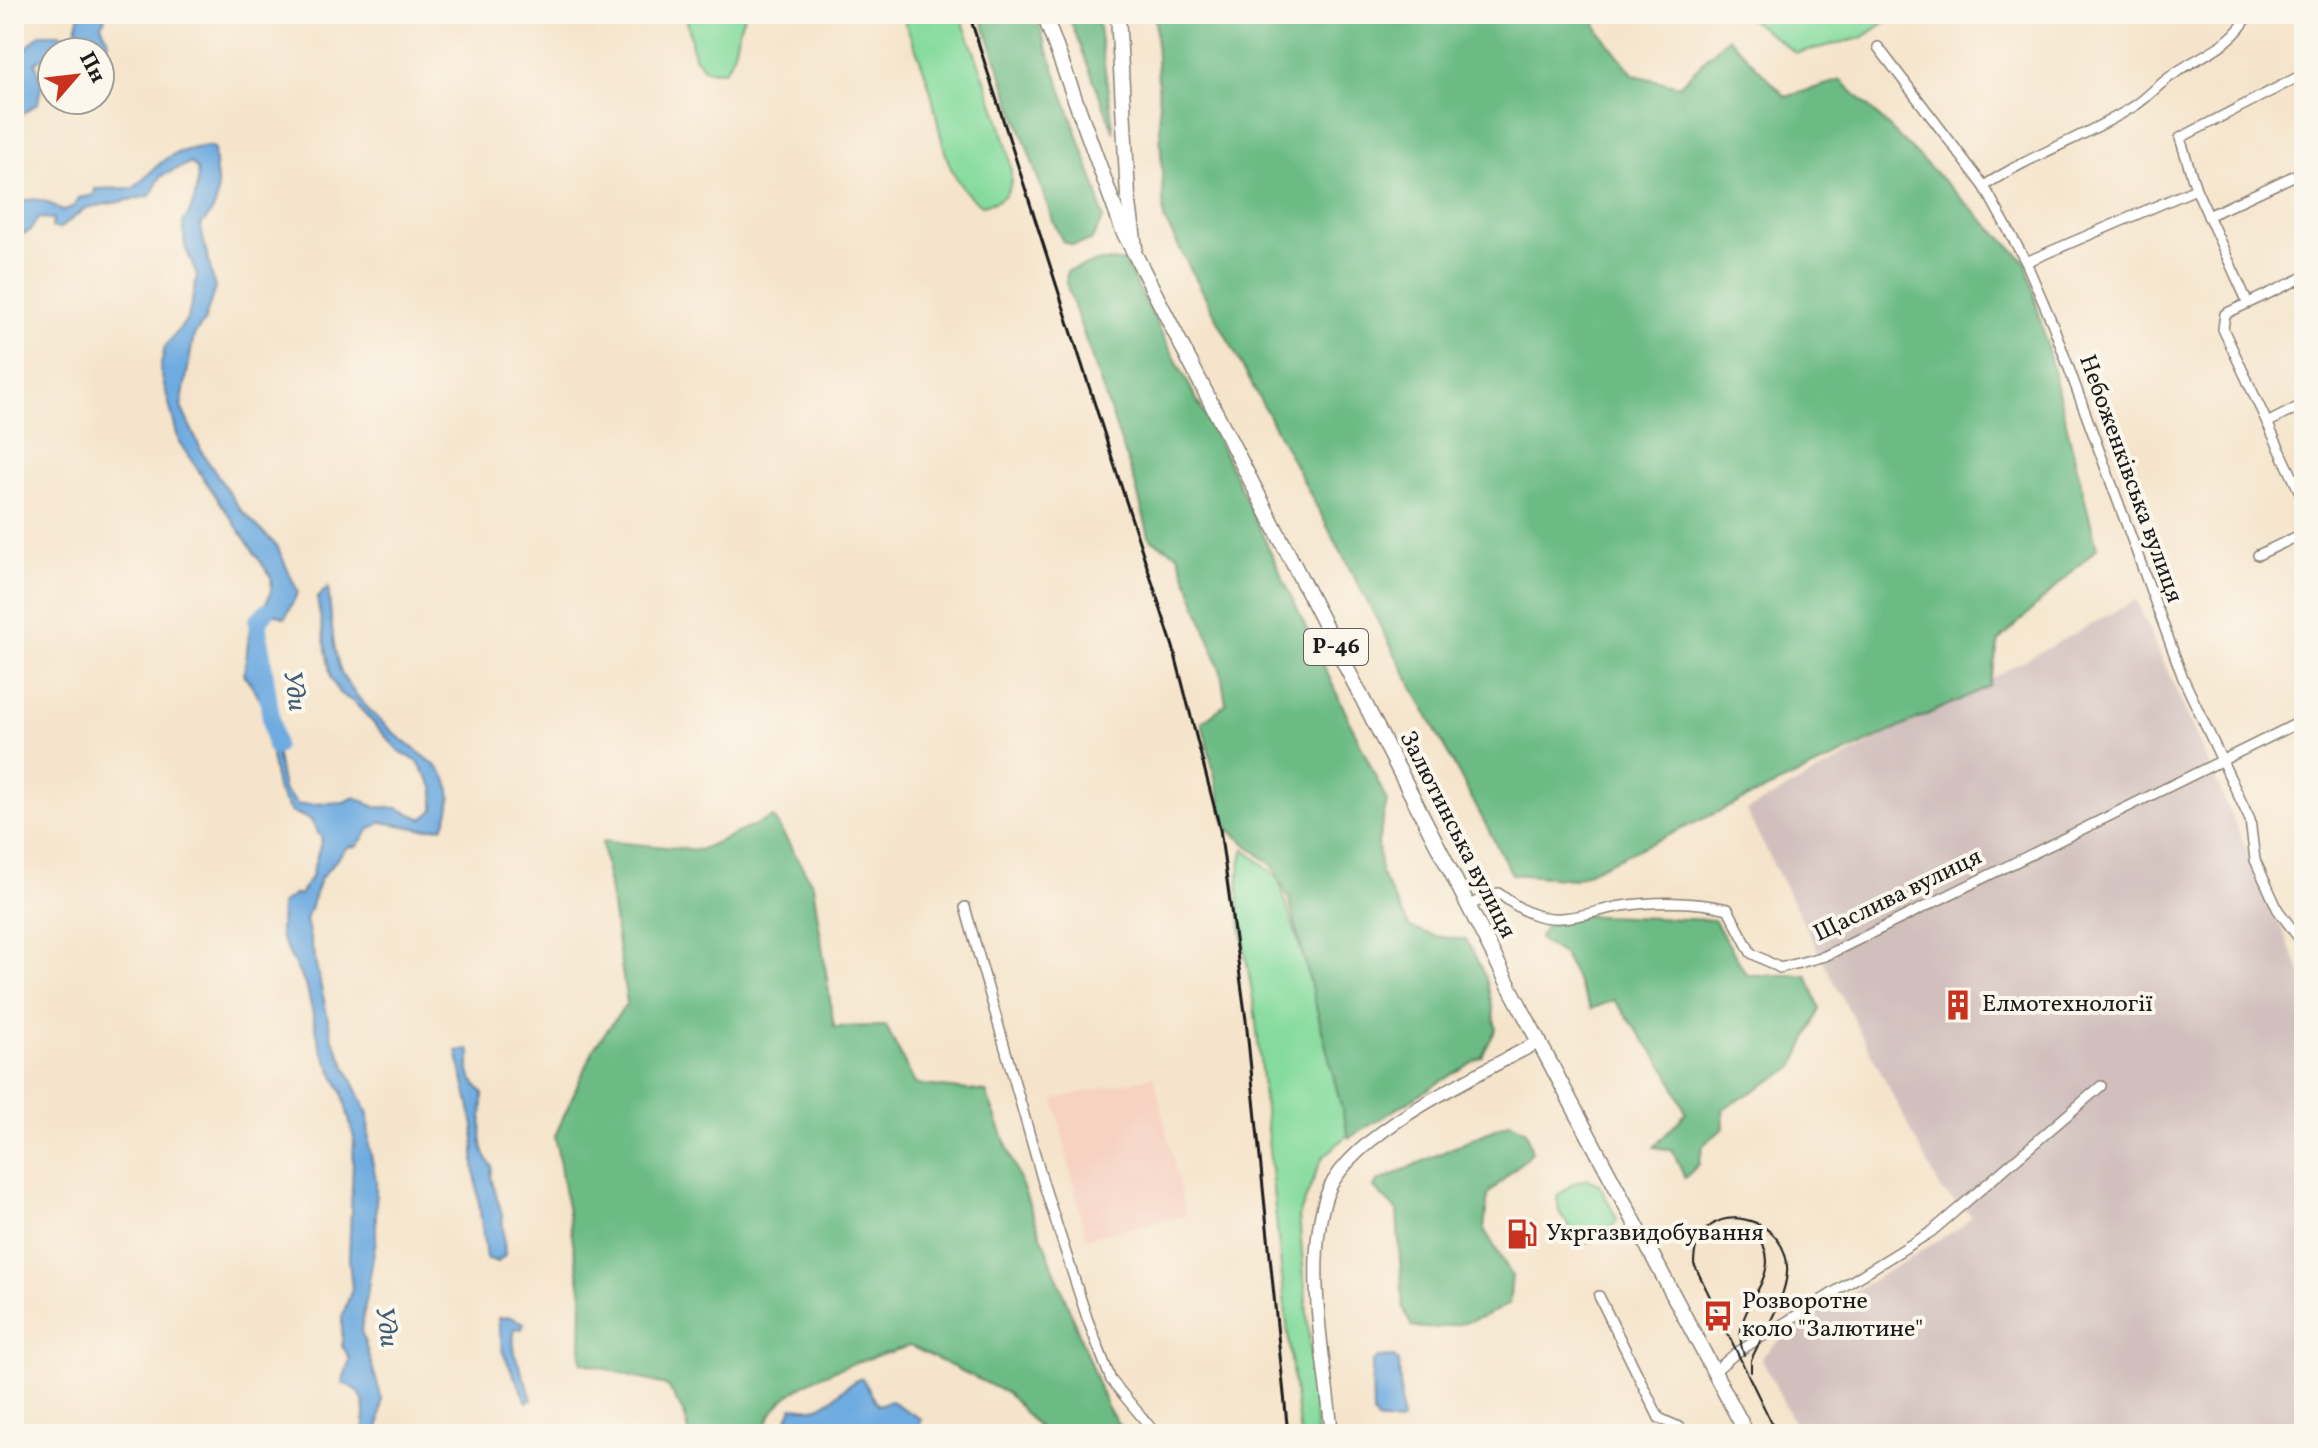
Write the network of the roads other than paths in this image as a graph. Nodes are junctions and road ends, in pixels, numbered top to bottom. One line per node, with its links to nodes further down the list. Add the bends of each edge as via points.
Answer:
1 (1044, 14): 10 (main road, Р-46, via 1123,231)
2 (1118, 14): 10 (main road, Р-46)
3 (2249, 14): 7 (street, via 2229,42 2175,73 2135,105)
4 (1878, 47): 7 (street, Небоженківська вулиця)
5 (2304, 74): 8 (street, via 2180,138)
6 (2304, 171): 9 (street)
7 (1984, 186): 11 (street, Небоженківська вулиця)
8 (2196, 189): 9 (street); 11 (street)
9 (2208, 216): 13 (street)
10 (1136, 251): 21 (main road, Залютинська вулиця / Р-46)
11 (2026, 262): 20 (street, Небоженківська вулиця)
12 (2304, 277): 13 (street)
13 (2248, 303): 15 (street, via 2225,314 2223,329)
14 (2304, 404): 15 (street)
15 (2267, 423): 16 (street)
16 (2304, 501)
17 (2304, 533): 18 (street)
18 (2258, 555)
19 (2304, 720): 20 (street, Щаслива вулиця)
20 (2219, 760): 21 (street, Щаслива вулиця, via 1825,956 1780,968 1751,953 1728,909 1710,905 1622,906 1587,917 1530,914 1498,893); 23 (street, Небоженківська вулиця, via 2250,820 2255,860 2278,910)
21 (1469, 905): 24 (main road, Залютинська вулиця / Р-46)
22 (965, 907): 28 (street, via 1087,1318 1111,1380)
23 (2304, 945)
24 (1540, 1041): 27 (main road, Залютинська вулиця / Р-46); 29 (main road, via 1396,1122 1356,1152 1326,1194 1317,1241)
25 (2101, 1086): 27 (street, via 1931,1232)
26 (1599, 1296): 30 (street, via 1659,1418)
27 (1715, 1371): 31 (main road, Залютинська вулиця / Р-46)
28 (1156, 1434)
29 (1332, 1434)
30 (1684, 1434)
31 (1747, 1434)

